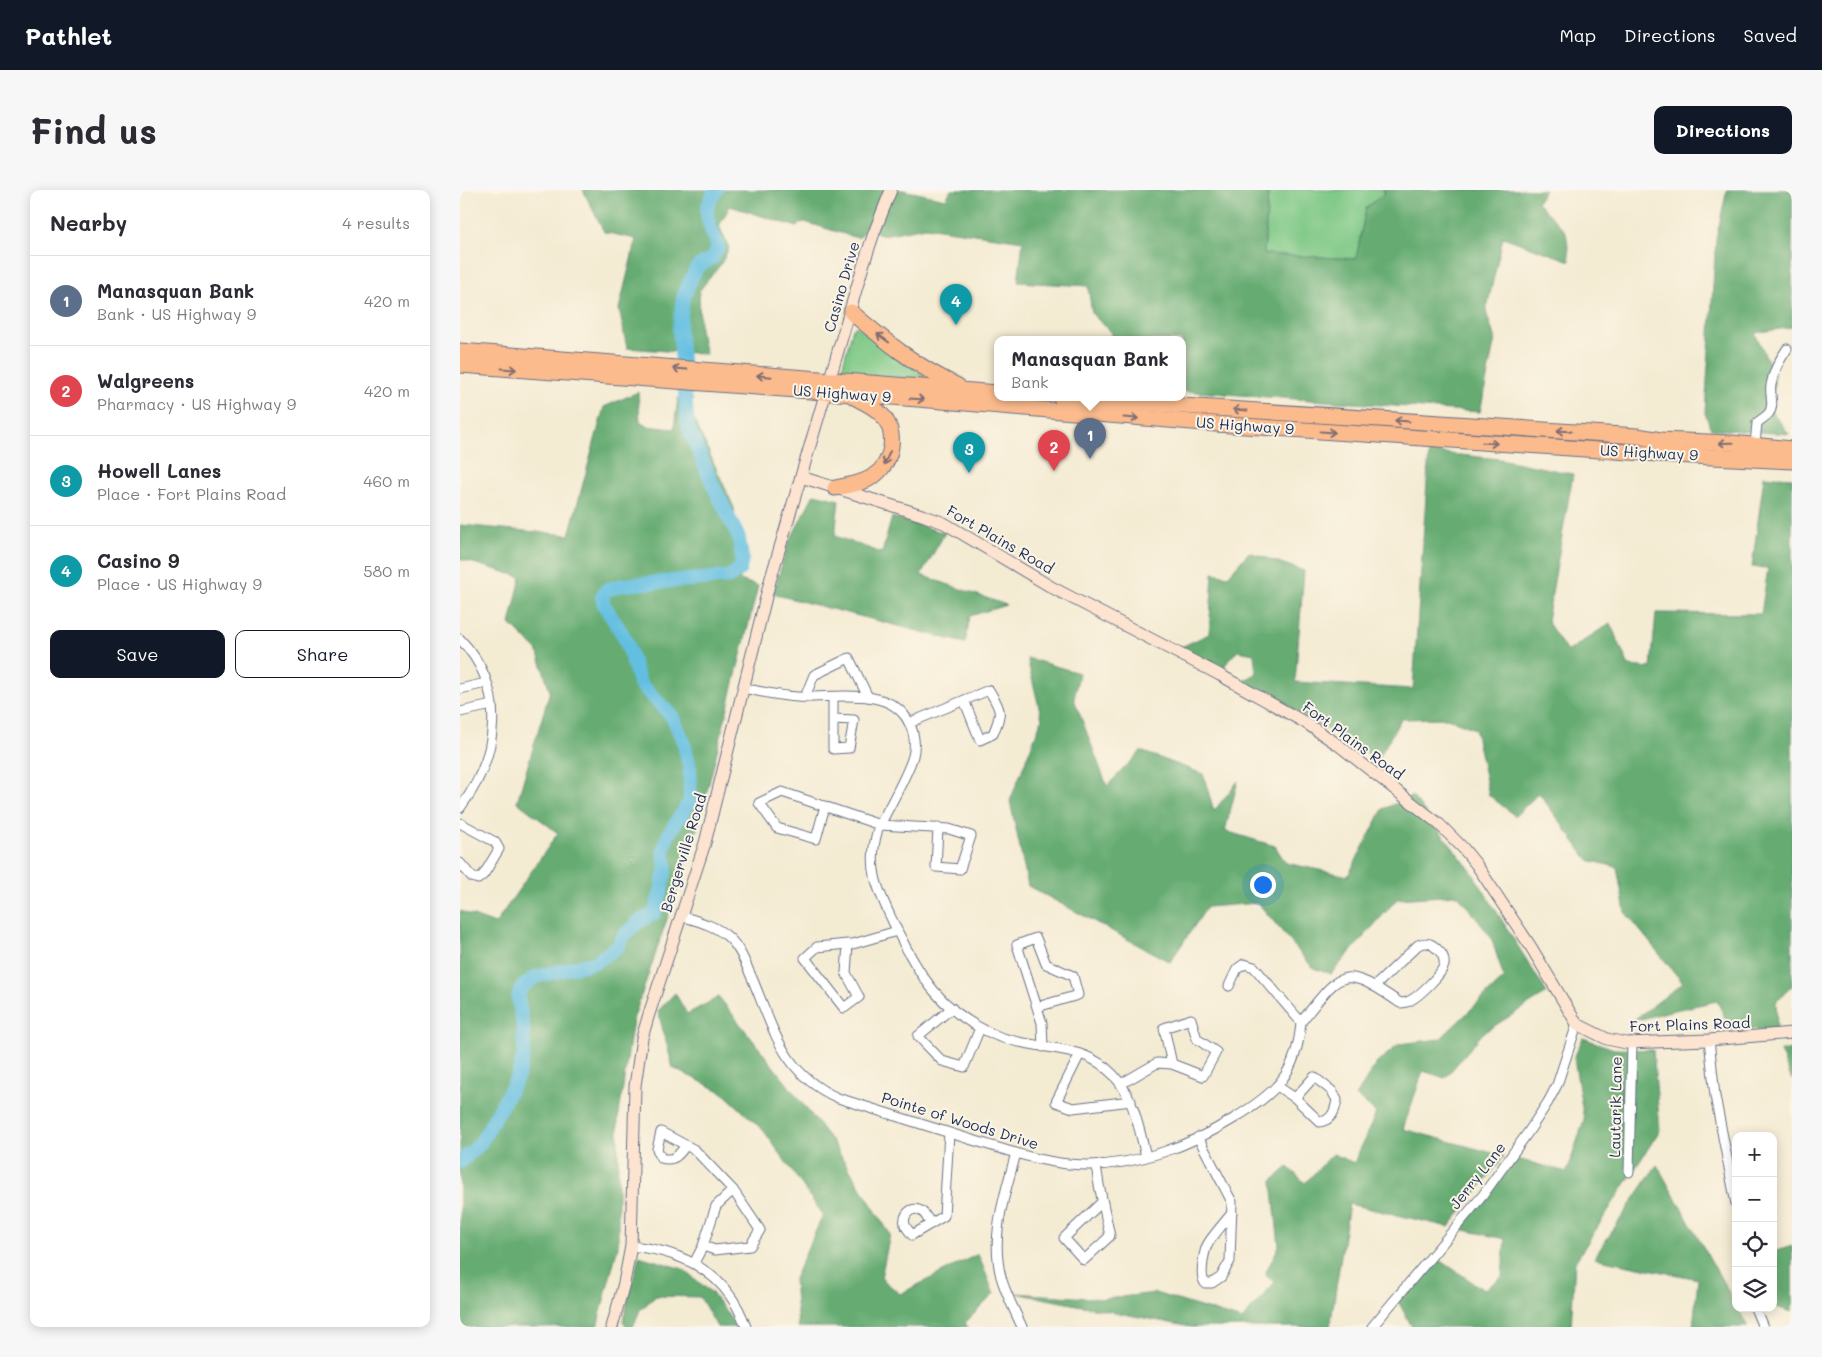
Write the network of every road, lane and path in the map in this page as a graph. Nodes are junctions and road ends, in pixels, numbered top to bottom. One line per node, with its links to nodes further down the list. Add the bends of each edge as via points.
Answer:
1 (890, 190): 2 (street, Casino Drive)
2 (850, 312): 7 (street, Casino Drive); 8 (highway, one-way to 2, via 917,363)
3 (1788, 350): 12 (street, via 1772,379 1771,409 1757,423)
4 (460, 351): 6 (highway, US Highway 9)
5 (460, 366): 6 (highway, US Highway 9, one-way to 6)
6 (650, 373): 7 (highway, US Highway 9)
7 (828, 387): 8 (highway, US Highway 9); 10 (highway, US Highway 9); 15 (street, Bergerville Road)
8 (968, 390): 9 (highway, US Highway 9)
9 (994, 393)
10 (851, 394): 14 (highway, US Highway 9, one-way to 14, via 1216,424); 16 (highway, one-way to 16, via 886,420 892,433 891,450 884,465 871,478)
11 (1106, 401): 12 (highway, US Highway 9, one-way to 11, via 1699,443 1637,436)
12 (1755, 444): 13 (highway, US Highway 9)
13 (1792, 449)
14 (1792, 461)
15 (801, 477): 16 (street, Fort Plains Road); 19 (street, Bergerville Road, via 770,581)
16 (836, 488): 43 (street, Fort Plains Road, via 944,523 1076,601 1271,703 1336,744 1439,824 1463,848 1507,910)
17 (460, 640): 18 (street, via 477,661)
18 (486, 683): 20 (street); 25 (street)
19 (744, 688): 21 (street); 35 (street, Bergerville Road, via 712,817)
20 (460, 690)
21 (805, 697): 22 (street); 23 (street, via 814,675 849,658)
22 (833, 697): 23 (street); 27 (street)
23 (868, 697): 28 (street, via 890,702)
24 (964, 700): 24 (street, via 990,690 1000,708 1000,718 993,734 980,740); 28 (street)
25 (492, 705): 26 (street); 30 (street, via 493,733 486,763)
26 (460, 712)
27 (833, 719)
28 (910, 723): 32 (street, via 914,736 912,757)
29 (825, 806): 29 (street, via 782,792 759,803 777,828 816,839); 32 (street)
30 (460, 808)
31 (460, 823): 34 (street, via 495,842 499,849 478,879 472,878)
32 (880, 824): 33 (street); 36 (street, via 874,841 874,875)
33 (938, 828): 33 (street, via 971,836 960,869 936,867)
34 (460, 863)
35 (681, 916): 55 (street, Pointe of Woods Drive, via 714,927 736,945 785,1054 805,1078 838,1098); 67 (street, Bergerville Road, via 648,1014 637,1064)
36 (897, 931): 37 (street); 41 (street, via 921,975)
37 (848, 944): 37 (street, via 817,947 805,958 844,1008 859,997 846,973)
38 (1229, 986): 42 (street, via 1244,964 1254,967)
39 (1375, 986): 39 (street, via 1400,1003 1410,1001 1442,970 1445,963 1442,953 1425,942 1418,945); 42 (street, via 1352,977 1342,978 1330,986)
40 (1037, 1007): 40 (street, via 1078,995 1073,976 1046,964 1036,938 1017,945); 48 (street, via 1042,1023)
41 (952, 1008): 44 (street); 44 (street, via 918,1036 942,1061 964,1067)
42 (1301, 1022): 52 (street, Pointe of Woods Drive, via 1293,1061)
43 (1577, 1024): 47 (street, Fort Plains Road, via 1606,1039); 74 (street, Jerry Lane, via 1557,1084 1529,1131 1483,1194)
44 (980, 1028): 48 (street, via 1008,1040)
45 (1792, 1033): 46 (street, Fort Plains Road)
46 (1709, 1040): 47 (street, Fort Plains Road); 62 (street, via 1715,1096)
47 (1632, 1043): 61 (street, Lautarik Lane)
48 (1043, 1047): 49 (street)
49 (1080, 1054): 51 (street, via 1105,1067); 54 (street, via 1056,1102 1073,1108)
50 (1172, 1064): 50 (street, via 1203,1076 1216,1052 1197,1039 1191,1019 1164,1028); 51 (street, via 1157,1063)
51 (1121, 1084): 54 (street)
52 (1277, 1086): 53 (street); 56 (street, Pointe of Woods Drive, via 1243,1114)
53 (1295, 1098): 53 (street, via 1320,1122 1327,1121 1335,1111 1337,1100 1332,1091 1314,1077)
54 (1131, 1101): 59 (street)
55 (949, 1132): 58 (street, Pointe of Woods Drive); 66 (street, via 944,1216)
56 (1198, 1137): 59 (street, Pointe of Woods Drive); 65 (street, via 1232,1202)
57 (686, 1145): 63 (street, via 695,1150)
58 (1016, 1153): 60 (street, Pointe of Woods Drive, via 1061,1164); 73 (street, via 999,1218 997,1248 1004,1286)
59 (1146, 1156): 60 (street, Pointe of Woods Drive)
60 (1096, 1165): 64 (street)
61 (1628, 1172)
62 (1732, 1183)
63 (733, 1190): 68 (street, via 716,1206); 68 (street, via 760,1230 750,1246 715,1250)
64 (1102, 1202): 64 (street, via 1110,1236 1084,1260 1064,1238)
65 (1232, 1213): 65 (street, via 1208,1244 1201,1274 1205,1283 1221,1277 1230,1261)
66 (931, 1224)
67 (631, 1246): 69 (street, via 665,1251); 71 (street, Bergerville Road)
68 (703, 1246): 69 (street)
69 (694, 1263): 72 (street, via 723,1288 736,1305)
70 (1756, 1312): 75 (street)
71 (612, 1327)
72 (746, 1327)
73 (1022, 1327)
74 (1372, 1327)
75 (1764, 1327)

